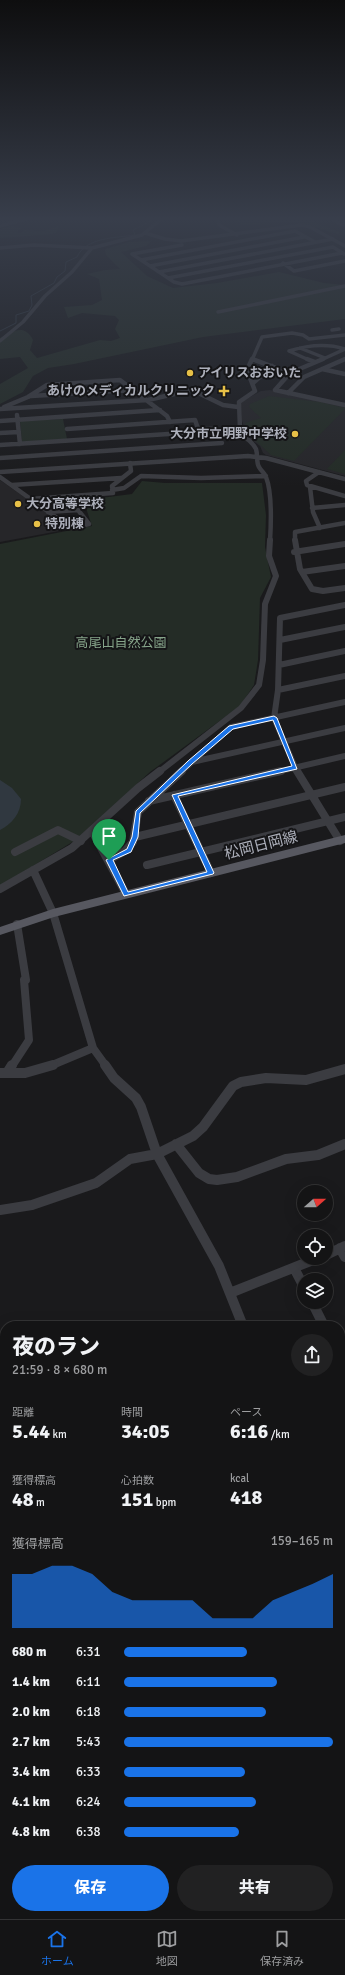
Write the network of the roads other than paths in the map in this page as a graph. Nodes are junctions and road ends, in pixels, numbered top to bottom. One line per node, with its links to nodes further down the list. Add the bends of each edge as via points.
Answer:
1 (36, 307): 6 (street, via 23,322)
2 (245, 307): 3 (street)
3 (218, 312)
4 (335, 330): 5 (street)
5 (344, 335): 10 (street, via 309,339 301,333 293,332 262,337)
6 (0, 341)
7 (299, 348): 8 (street, via 322,345); 9 (street); 12 (street, via 289,352)
8 (345, 349): 9 (street)
9 (325, 358): 12 (street)
10 (252, 359): 13 (street); 19 (street, via 247,370)
11 (344, 360): 14 (street)
12 (316, 362): 15 (street)
13 (272, 366): 15 (street); 19 (street)
14 (322, 369): 16 (street); 21 (street, via 304,377)
15 (290, 374): 21 (street, via 276,390)
16 (345, 374)
17 (100, 377): 18 (street)
18 (94, 380): 20 (street, via 120,380); 23 (street, via 47,385)
19 (253, 382): 28 (street, via 255,391 239,402)
20 (135, 390): 22 (street); 25 (street)
21 (288, 393): 26 (street)
22 (61, 395): 23 (street); 27 (street)
23 (28, 396): 30 (street)
24 (345, 399): 26 (street)
25 (148, 400): 27 (street); 28 (street, via 192,390 223,404); 31 (street)
26 (343, 404)
27 (63, 406): 29 (street); 32 (street)
28 (238, 407): 40 (street, via 240,429)
29 (16, 408): 30 (street); 33 (street)
30 (0, 409)
31 (160, 410): 32 (street); 35 (street)
32 (65, 417): 33 (street); 37 (street)
33 (17, 420): 34 (street); 39 (street)
34 (0, 421)
35 (170, 422): 36 (street); 38 (street, via 195,420)
36 (132, 424): 37 (street); 42 (street)
37 (67, 429): 43 (street)
38 (198, 430): 40 (street, via 227,429); 42 (street); 46 (street)
39 (18, 432): 41 (street); 45 (street)
40 (237, 432): 50 (street, via 255,448)
41 (0, 433)
42 (135, 436): 43 (street); 48 (street)
43 (69, 440): 45 (street); 49 (street)
44 (222, 443): 46 (street)
45 (20, 444): 47 (street)
46 (203, 444): 48 (street)
47 (0, 445)
48 (138, 448): 49 (street)
49 (71, 453): 51 (street)
50 (257, 457): 52 (street, via 212,457); 54 (street); 55 (street, via 258,466)
51 (0, 458)
52 (130, 463): 53 (street); 57 (street, via 131,471)
53 (0, 472)
54 (319, 472): 58 (street); 60 (street, via 306,482)
55 (266, 476): 62 (street, via 141,476 124,488); 99 (street, via 271,521 270,556 276,576 265,604 263,660 259,685 241,708 148,780 107,814)
56 (0, 477): 59 (street)
57 (121, 478): 59 (street); 62 (street, via 112,486)
58 (345, 479)
59 (12, 486): 66 (street)
60 (310, 487): 63 (street); 68 (street)
61 (345, 489): 63 (street)
62 (112, 490): 64 (street, via 113,493)
63 (339, 494): 65 (street)
64 (83, 495): 66 (street); 69 (street)
65 (345, 496)
66 (30, 499): 70 (street)
67 (345, 505): 68 (street)
68 (312, 508): 72 (street)
69 (78, 510): 70 (street); 70 (street, via 89,524 71,528)
70 (48, 512)
71 (345, 523): 72 (street)
72 (320, 528): 74 (street, via 295,532)
73 (345, 544): 74 (street)
74 (294, 552): 76 (street)
75 (345, 566): 76 (street)
76 (302, 572): 77 (street, via 314,590)
77 (345, 588)
78 (344, 606): 80 (street, via 280,618)
79 (345, 627): 80 (street)
80 (280, 640): 82 (street)
81 (345, 652): 82 (street)
82 (279, 665): 84 (street)
83 (345, 676): 84 (street)
84 (278, 690): 86 (street)
85 (345, 702): 86 (street)
86 (274, 718): 88 (street); 90 (street, via 231,727)
87 (345, 728): 88 (street)
88 (283, 742): 90 (street); 91 (street)
89 (345, 756): 91 (street)
90 (190, 763): 95 (street)
91 (295, 768): 93 (street); 94 (street)
92 (345, 787): 94 (street)
93 (174, 795): 95 (street); 98 (street)
94 (311, 795): 97 (street); 98 (street)
95 (148, 801): 100 (street, via 138,812)
96 (345, 817): 97 (street)
97 (327, 821): 101 (street); 104 (street)
98 (188, 824): 100 (street); 104 (street)
99 (92, 831): 102 (street); 105 (street)
100 (135, 837): 105 (street, via 129,850)
101 (342, 840): 108 (main road, 松岡日岡線)
102 (81, 841): 103 (street, via 58,830); 107 (street)
103 (15, 852)
104 (201, 852): 106 (street); 108 (street)
105 (109, 860): 110 (street)
106 (147, 865)
107 (33, 870): 109 (street); 111 (street)
108 (211, 873): 110 (main road, 松岡日岡線)
109 (0, 889)
110 (126, 894): 111 (main road, 松岡日岡線)
111 (52, 913): 112 (main road, 松岡日岡線); 114 (street)
112 (17, 924): 113 (main road, 松岡日岡線); 116 (street, via 26,980 29,1040)
113 (0, 931)
114 (93, 1048): 116 (street, via 25,1074); 119 (street, via 114,1078 136,1098)
115 (345, 1069): 117 (street, via 322,1077 301,1080 273,1077 239,1082 233,1086 198,1132)
116 (3, 1073)
117 (176, 1144): 118 (street, via 202,1175 215,1180 237,1176 287,1159 314,1156); 119 (street)
118 (345, 1144)
119 (157, 1154): 120 (street, via 130,1159 96,1183 32,1205); 126 (street, via 219,1266)
120 (0, 1210)
121 (343, 1251): 122 (street)
122 (333, 1253)
123 (301, 1265): 124 (street)
124 (294, 1268): 125 (street); 126 (street)
125 (297, 1274)
126 (230, 1294): 128 (street)
127 (316, 1309): 129 (street)
128 (241, 1321)
129 (322, 1321)

